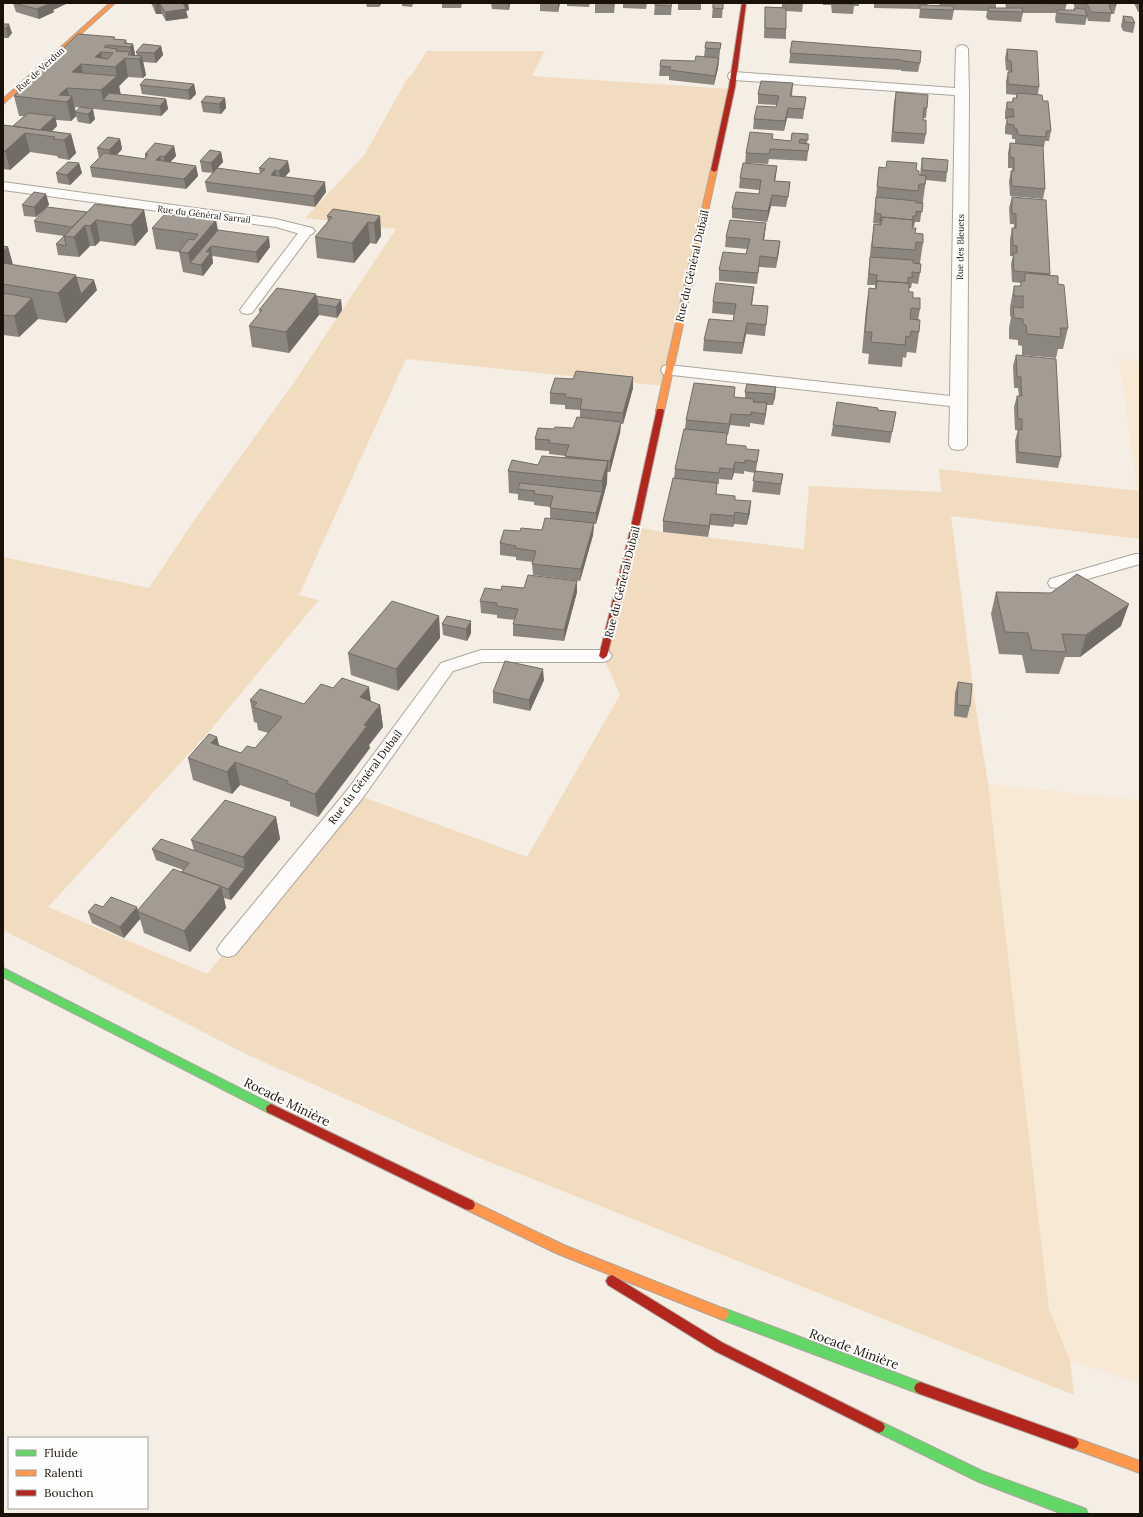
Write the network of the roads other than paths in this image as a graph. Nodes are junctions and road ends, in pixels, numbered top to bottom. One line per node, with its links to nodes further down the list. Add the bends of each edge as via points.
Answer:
1 (113, 3): 6 (main road, Rue de Verdun)
2 (744, 3): 4 (main road, Rue du Général Dubail)
3 (962, 49): 5 (street, Rue des Bleuets)
4 (734, 76): 5 (street); 10 (main road, Rue du Général Dubail)
5 (962, 92): 11 (street, Rue des Bleuets)
6 (3, 102)
7 (3, 186): 8 (street, Rue du Général Sarrail, via 276,222)
8 (307, 231): 9 (lane, Rue du Général Sarrail)
9 (247, 310)
10 (669, 370): 11 (street); 15 (main road, Rue du Général Dubail, via 635,527)
11 (958, 402): 12 (street, Rue des Bleuets)
12 (958, 445)
13 (1140, 559): 14 (lane)
14 (1056, 584)
15 (603, 656): 16 (lane, Rue du Général Dubail, via 481,656 447,667 355,794)
16 (228, 949)
17 (3, 972): 18 (main road, Rocade Minière, via 258,1103)
18 (562, 1250): 19 (main road, Rocade Minière, via 753,1325); 20 (main road, Rocade Minière, via 719,1347 979,1476)
19 (1140, 1467)
20 (1081, 1514)

